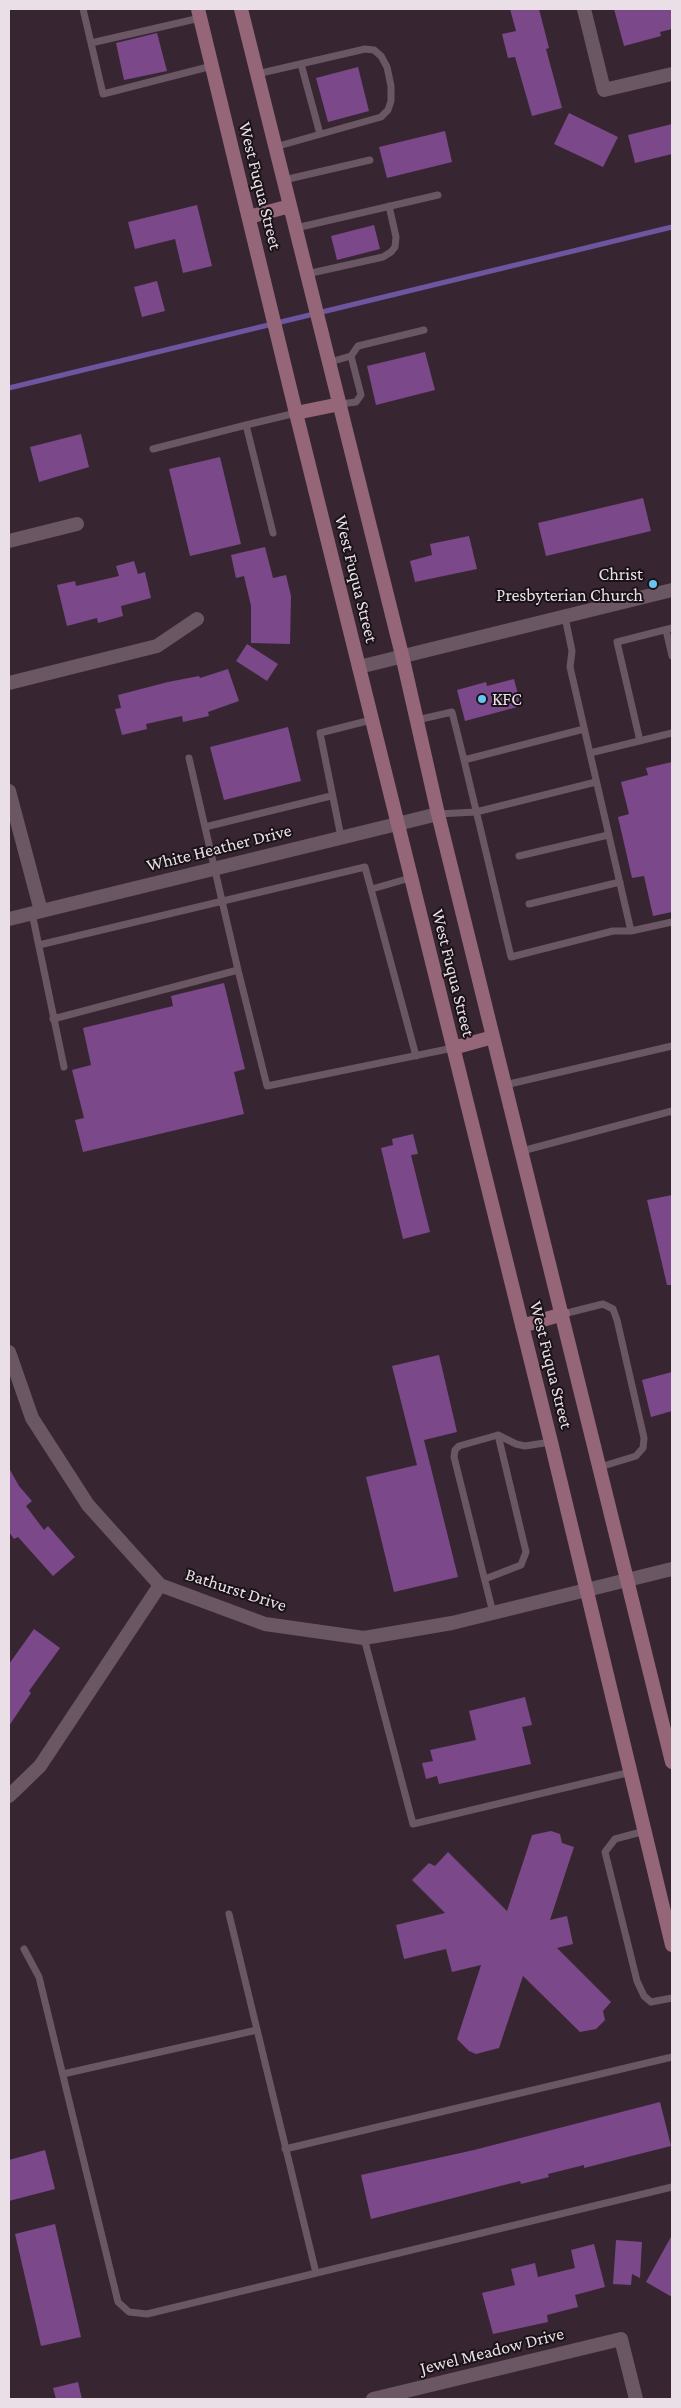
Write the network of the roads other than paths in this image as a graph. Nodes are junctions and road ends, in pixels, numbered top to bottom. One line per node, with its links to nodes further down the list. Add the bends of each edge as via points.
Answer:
1 (83, 9): 5 (lane)
2 (241, 9): 8 (main road, West Fuqua Street)
3 (584, 9): 9 (street, via 604,90)
4 (199, 14): 5 (lane); 7 (main road, West Fuqua Street)
5 (91, 43): 7 (lane, via 103,94)
6 (301, 64): 8 (lane); 10 (lane); 10 (lane, via 365,49 374,50 387,67 391,101 381,117)
7 (212, 66): 17 (main road, West Fuqua Street)
8 (257, 74): 11 (main road, West Fuqua Street)
9 (672, 74)
10 (320, 134): 11 (lane)
11 (275, 147): 13 (main road, West Fuqua Street)
12 (370, 160): 13 (lane)
13 (284, 180): 15 (main road, West Fuqua Street)
14 (438, 194): 16 (lane)
15 (290, 206): 17 (main road); 18 (main road, West Fuqua Street)
16 (389, 206): 18 (lane); 19 (lane, via 396,237 396,247 391,252)
17 (249, 217): 24 (main road, West Fuqua Street)
18 (296, 228): 19 (main road, West Fuqua Street)
19 (307, 274): 22 (main road, West Fuqua Street)
20 (424, 330): 21 (lane, via 358,346)
21 (351, 356): 22 (lane); 23 (lane, via 361,395 356,402)
22 (330, 362): 23 (main road, West Fuqua Street)
23 (340, 404): 24 (main road); 34 (main road, West Fuqua Street)
24 (296, 413): 25 (lane); 36 (main road, West Fuqua Street)
25 (246, 425): 26 (lane); 28 (lane)
26 (154, 449)
27 (77, 524): 29 (street)
28 (273, 534)
29 (9, 542)
30 (672, 590): 31 (street)
31 (565, 617): 34 (street); 40 (lane, via 572,651 570,666)
32 (197, 619): 37 (street, via 157,646)
33 (669, 629): 35 (lane); 42 (lane, via 616,642)
34 (402, 655): 36 (street); 39 (main road, West Fuqua Street)
35 (672, 656)
36 (359, 667): 38 (main road, West Fuqua Street)
37 (9, 683)
38 (371, 720): 48 (lane, via 320,733); 51 (main road, West Fuqua Street)
39 (417, 720): 45 (lane, via 452,712); 50 (main road, West Fuqua Street)
40 (584, 729): 43 (lane); 45 (lane)
41 (672, 733): 42 (lane)
42 (640, 741): 43 (lane)
43 (590, 753): 46 (lane)
44 (189, 758): 52 (lane)
45 (464, 760): 49 (lane)
46 (596, 782): 49 (lane); 53 (lane)
47 (9, 791): 62 (street)
48 (331, 796): 52 (lane); 54 (lane)
49 (476, 812): 50 (lane); 65 (lane, via 511,957 613,931)
50 (438, 814): 51 (street, White Heather Drive); 69 (main road, West Fuqua Street)
51 (397, 824): 54 (street, White Heather Drive); 57 (main road, West Fuqua Street)
52 (205, 827): 56 (lane)
53 (608, 835): 55 (lane); 58 (lane)
54 (341, 837): 56 (street, White Heather Drive)
55 (519, 856)
56 (215, 868): 60 (lane); 62 (street, White Heather Drive)
57 (410, 878): 59 (lane); 71 (main road, West Fuqua Street)
58 (620, 882): 61 (lane); 65 (lane)
59 (372, 889): 60 (lane, via 366,867); 72 (lane)
60 (221, 902): 66 (lane); 67 (lane)
61 (529, 904)
62 (37, 912): 63 (street, White Heather Drive); 66 (lane)
63 (9, 919)
64 (672, 922): 65 (lane)
65 (631, 931)
66 (39, 945): 68 (lane)
67 (238, 970): 68 (lane); 72 (lane, via 267,1086)
68 (53, 1020): 73 (lane)
69 (493, 1037): 71 (main road); 74 (main road, West Fuqua Street)
70 (672, 1046): 74 (lane)
71 (452, 1048): 72 (lane); 78 (main road, West Fuqua Street)
72 (416, 1056)
73 (64, 1067)
74 (505, 1085): 76 (main road, West Fuqua Street)
75 (672, 1110): 76 (lane)
76 (522, 1151): 77 (main road, West Fuqua Street)
77 (563, 1314): 78 (main road); 82 (main road, West Fuqua Street); 82 (lane, via 603,1304 613,1309 617,1320 644,1438 643,1448 636,1456)
78 (522, 1326): 81 (main road, West Fuqua Street)
79 (9, 1352): 86 (street, via 32,1418 83,1497)
80 (498, 1435): 81 (lane, via 525,1446); 84 (lane, via 526,1552 522,1565); 84 (lane, via 459,1446 454,1457)
81 (551, 1442): 87 (main road, West Fuqua Street)
82 (600, 1467): 85 (main road, West Fuqua Street)
83 (672, 1569): 85 (street, Bathurst Drive)
84 (485, 1579): 88 (lane)
85 (628, 1579): 87 (street, Bathurst Drive); 90 (main road, West Fuqua Street)
86 (160, 1585): 89 (street, Bathurst Drive, via 266,1624); 92 (street, Bathurst Drive, via 40,1766)
87 (587, 1591): 88 (street, Bathurst Drive); 91 (main road, West Fuqua Street)
88 (493, 1613): 89 (street, Bathurst Drive)
89 (364, 1638): 91 (lane, via 413,1824)
90 (672, 1762)
91 (631, 1772): 93 (main road, West Fuqua Street)
92 (9, 1796)
93 (645, 1831): 95 (main road, West Fuqua Street); 97 (lane, via 615,1838 605,1852 637,1981 651,2002)
94 (229, 1914): 98 (lane)
95 (672, 1945)
96 (24, 1949): 100 (lane, via 39,1977)
97 (672, 1998)
98 (257, 2030): 100 (lane); 101 (lane)
99 (672, 2058): 101 (lane)
100 (63, 2074): 103 (lane, via 118,2302 129,2312 147,2314)
101 (285, 2149): 103 (lane)
102 (672, 2187): 103 (lane)
103 (316, 2273)
104 (373, 2399): 105 (street, Jewel Meadow Drive, via 621,2339)
105 (636, 2399)

